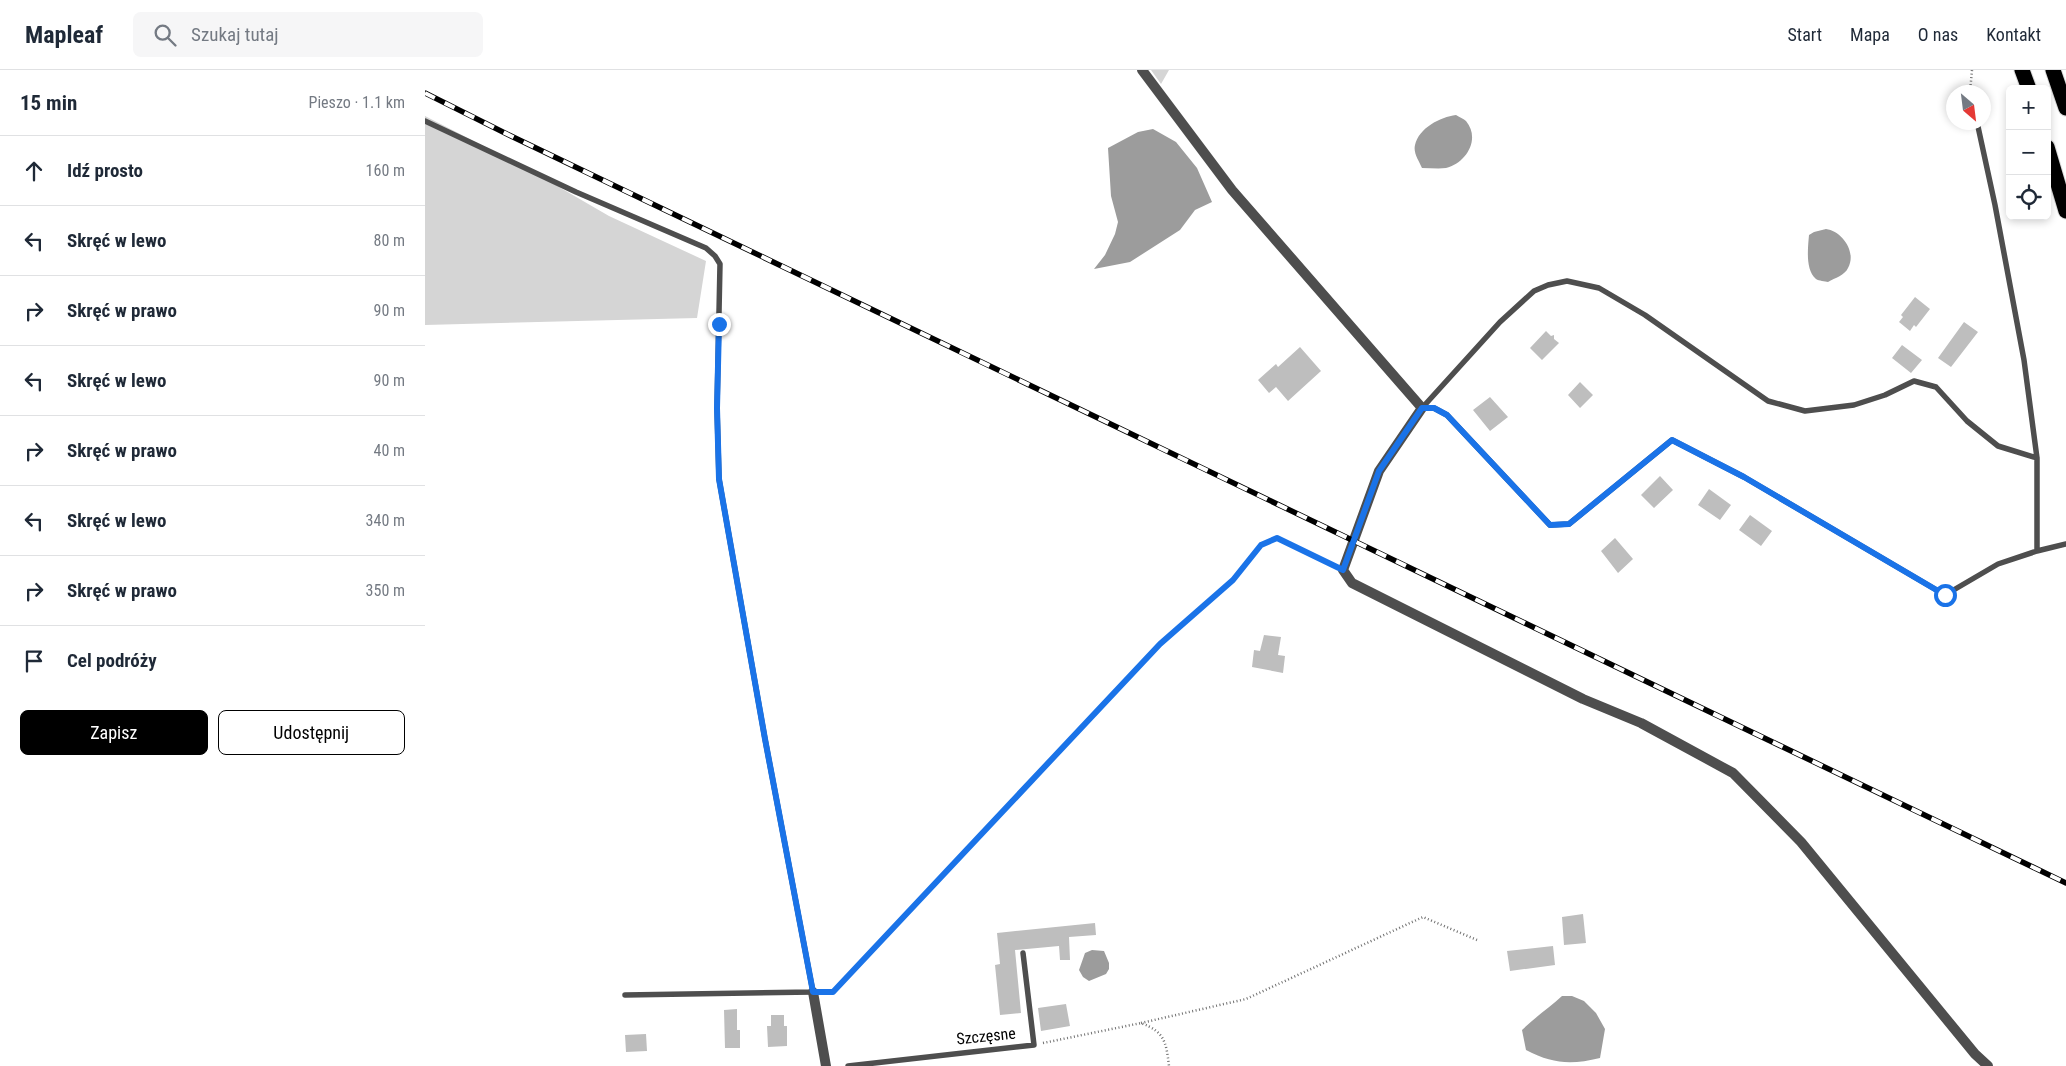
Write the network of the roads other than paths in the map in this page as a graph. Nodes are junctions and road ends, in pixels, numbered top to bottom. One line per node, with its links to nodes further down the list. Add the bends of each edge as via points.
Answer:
1 (1142, 70): 10 (street, via 1232,190)
2 (2022, 70): 4 (highway)
3 (2053, 70): 5 (highway)
4 (2028, 85)
5 (2065, 104)
6 (425, 121): 15 (lane, via 576,192 706,248 720,264 719,479)
7 (1979, 130): 11 (lane, via 2024,360)
8 (2051, 160): 9 (highway)
9 (2066, 211)
10 (1422, 408): 11 (lane, via 1500,322 1534,291 1548,284 1567,281 1599,288 1645,314 1768,401 1805,411 1854,405 1914,381 1936,387 1967,421 1998,446); 13 (lane, via 1434,408 1447,415 1550,525 1569,524 1672,440 1744,477 1945,595 1998,564); 19 (street, via 1379,471 1343,570 1352,583 1583,700 1641,723 1733,773 1801,842)
11 (2037, 458): 13 (lane)
12 (2066, 544): 13 (lane)
13 (2037, 551)
14 (1023, 952): 18 (lane, Szczęsne, via 1034,1046)
15 (813, 992): 16 (lane); 17 (street)
16 (625, 994)
17 (826, 1066)
18 (848, 1066)
19 (1988, 1066)

